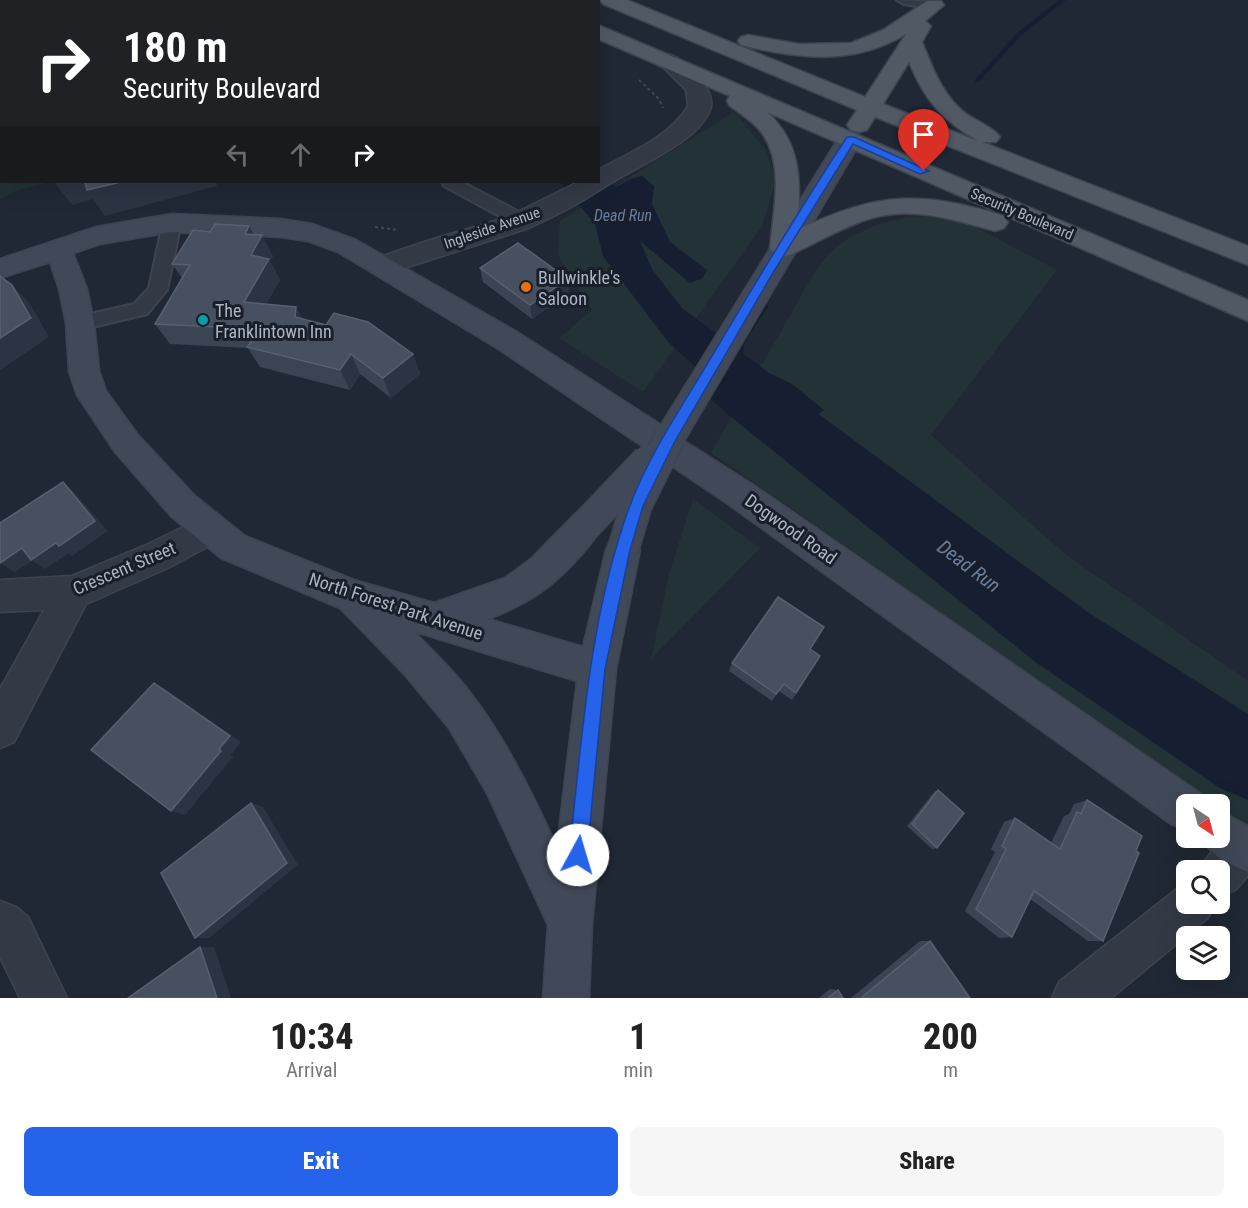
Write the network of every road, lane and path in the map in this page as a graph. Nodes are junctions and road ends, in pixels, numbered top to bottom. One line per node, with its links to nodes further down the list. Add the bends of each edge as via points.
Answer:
1 (613, 0): 3 (main road, via 738,39 815,52 865,46 884,38); 9 (main road)
2 (904, 0): 3 (lane)
3 (936, 2): 5 (main road)
4 (600, 32): 6 (main road, Security Boulevard)
5 (911, 41): 9 (main road); 15 (main road, via 931,89 956,118)
6 (668, 60): 8 (main road, Security Boulevard); 12 (street, Ingleside Avenue, via 699,95 698,113 686,128)
7 (637, 78): 10 (path, via 659,99)
8 (708, 78): 11 (main road, Security Boulevard); 20 (main road, via 761,118 776,135 785,155 788,175)
9 (870, 107): 11 (main road); 15 (main road)
10 (665, 112)
11 (850, 139): 20 (street); 22 (main road, Security Boulevard)
12 (600, 179)
13 (452, 183): 16 (lane)
14 (594, 183): 16 (street, Ingleside Avenue, via 570,197)
15 (1107, 199): 19 (main road)
16 (514, 219): 21 (street, Ingleside Avenue)
17 (172, 223): 18 (street, Dogwood Road, via 96,236); 21 (street, Dogwood Road, via 312,233); 25 (lane, via 158,290 140,309)
18 (58, 248): 23 (street, Dogwood Road); 25 (street, North Forest Park Avenue)
19 (1248, 256)
20 (776, 259): 22 (main road, via 864,212 921,205 953,209); 26 (street)
21 (383, 266): 34 (street, Dogwood Road, via 507,340 743,496)
22 (1143, 267): 24 (main road, Security Boulevard)
23 (0, 269)
24 (1248, 311)
25 (80, 323): 27 (street, North Forest Park Avenue, via 84,371 92,395 126,443 183,506)
26 (670, 437): 31 (street, bridge, via 527,584); 32 (street, bridge, via 636,506)
27 (210, 529): 28 (street, Crescent Street); 30 (street, North Forest Park Avenue, via 233,547)
28 (73, 592): 29 (street, Crescent Street); 33 (street)
29 (0, 596)
30 (352, 596): 31 (street, North Forest Park Avenue); 37 (street, via 441,689 474,731 502,780)
31 (438, 619): 32 (street, North Forest Park Avenue)
32 (597, 669): 37 (street)
33 (0, 728)
34 (1176, 802)
35 (1179, 914): 40 (street)
36 (0, 923): 38 (street, via 12,933)
37 (570, 924): 39 (street)
38 (44, 998)
39 (566, 998)
40 (1075, 998)

